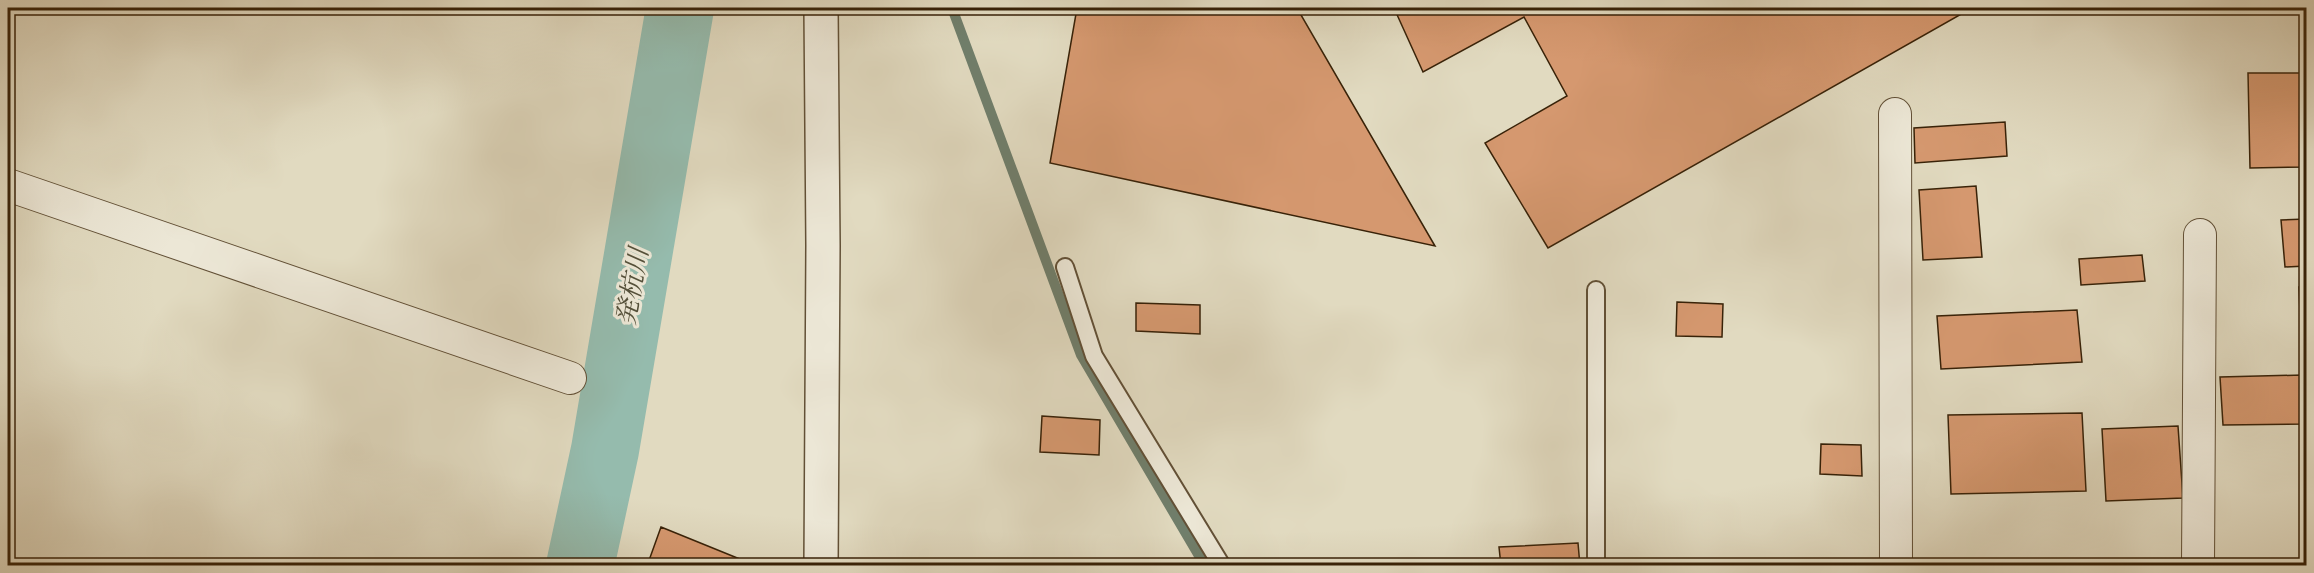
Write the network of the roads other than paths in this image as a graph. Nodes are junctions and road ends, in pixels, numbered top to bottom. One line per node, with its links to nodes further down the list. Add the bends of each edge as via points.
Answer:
1 (821, 8): 8 (street)
2 (1895, 114): 11 (street)
3 (8, 184): 7 (street)
4 (2200, 235): 12 (street)
5 (1065, 267): 9 (lane, via 1094,356)
6 (1596, 290): 10 (lane)
7 (570, 378)
8 (821, 566)
9 (1222, 566)
10 (1596, 566)
11 (1896, 566)
12 (2198, 566)

